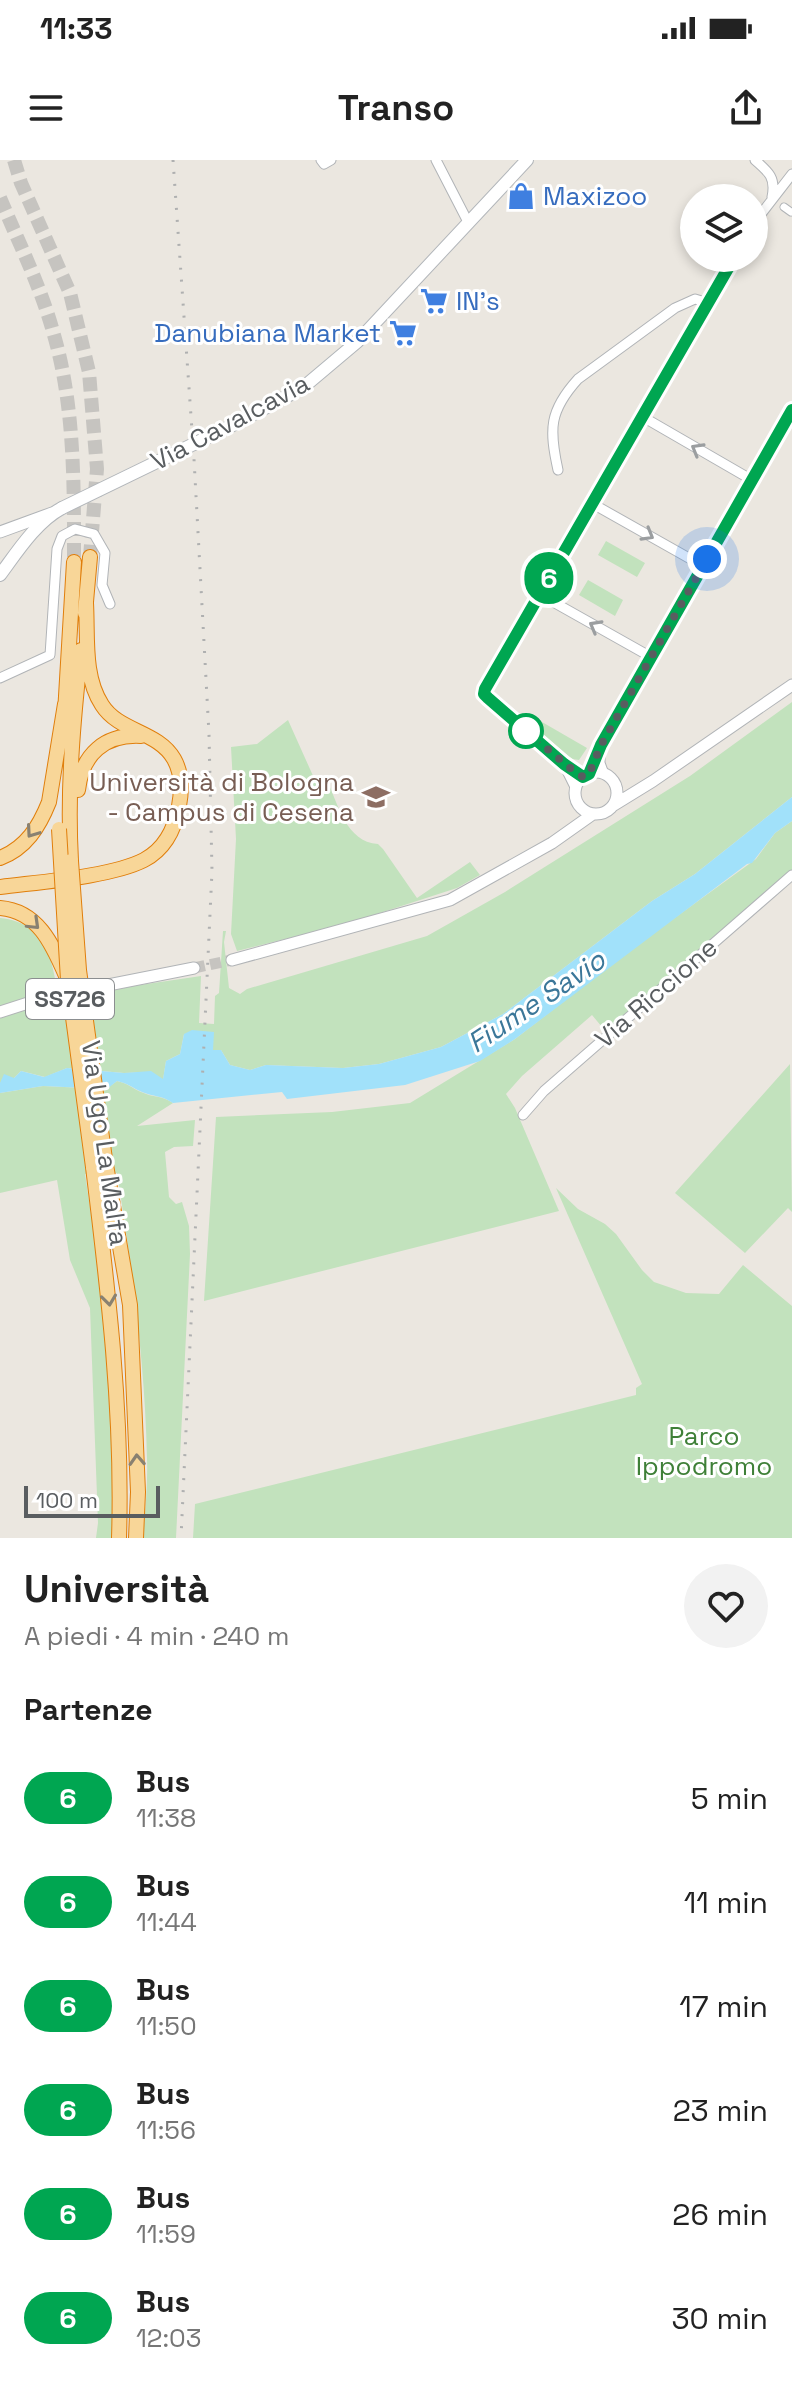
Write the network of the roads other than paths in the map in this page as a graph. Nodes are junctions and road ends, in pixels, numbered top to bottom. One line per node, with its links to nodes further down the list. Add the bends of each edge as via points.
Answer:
1 (321, 160): 2 (street)
2 (331, 160)
3 (436, 160): 9 (street)
4 (527, 160): 9 (main road, Via Cavalcavia)
5 (755, 160): 7 (street, via 772,176)
6 (792, 174): 7 (street)
7 (772, 197): 8 (street)
8 (768, 203)
9 (468, 222): 17 (main road, Via Cavalcavia, bridge, via 357,342 315,378 235,424)
10 (726, 272): 11 (street)
11 (708, 303): 13 (street); 14 (street, via 695,299 675,308 565,393 552,426)
12 (792, 410): 15 (street)
13 (643, 417): 15 (street, one-way to 13); 16 (street)
14 (558, 470)
15 (752, 480): 21 (street)
16 (593, 504): 21 (street, one-way to 21); 23 (street)
17 (57, 510): 18 (street, Via Cavalcavia); 22 (main road)
18 (0, 532)
19 (90, 557): 24 (highway, Via Ugo La Malfa / SS726)
20 (74, 562): 29 (highway, Via Ugo La Malfa / SS726)
21 (703, 566): 26 (street)
22 (0, 575)
23 (539, 594): 26 (street, one-way to 23); 32 (street, via 484,694)
24 (86, 603): 30 (highway, via 93,687 110,715); 43 (highway, Via Ugo La Malfa / SS726, via 73,727)
25 (110, 604): 27 (street, via 102,585 105,553 94,534 75,529 62,536 50,655)
26 (651, 657): 31 (street)
27 (0, 678)
28 (792, 685): 35 (street)
29 (66, 704): 42 (highway, one-way to 42, via 44,814 29,839); 49 (highway, Via Ugo La Malfa / SS726, bridge, via 59,829)
30 (146, 736): 43 (highway, via 110,740 89,755 78,785); 45 (highway, via 159,741 180,773 178,814 172,834 161,846 126,867)
31 (601, 745): 33 (street); 34 (street)
32 (564, 764): 34 (street); 37 (street)
33 (604, 774): 34 (street); 36 (street)
34 (586, 775): 37 (street)
35 (645, 786): 36 (street); 39 (street)
36 (616, 787): 39 (street)
37 (576, 789): 38 (street)
38 (578, 803): 40 (street); 41 (street)
39 (614, 805): 40 (street)
40 (593, 814): 41 (street)
41 (564, 835): 47 (street, via 450,900)
42 (0, 858)
43 (71, 861): 54 (highway, Via Ugo La Malfa / SS726, bridge)
44 (792, 875): 53 (street, Via Riccione)
45 (0, 887)
46 (0, 908): 49 (highway, one-way to 49, bridge, via 22,913 39,926)
47 (232, 960)
48 (194, 968): 50 (street)
49 (68, 980): 54 (highway, Via Ugo La Malfa / SS726, bridge)
50 (93, 988)
51 (56, 994): 52 (street)
52 (0, 1012)
53 (523, 1115)
54 (99, 1163): 55 (highway, Via Ugo La Malfa / SS726, one-way to 55, via 121,1468); 56 (highway, Via Ugo La Malfa / SS726, one-way to 54, via 130,1305)
55 (119, 1538)
56 (136, 1538)

